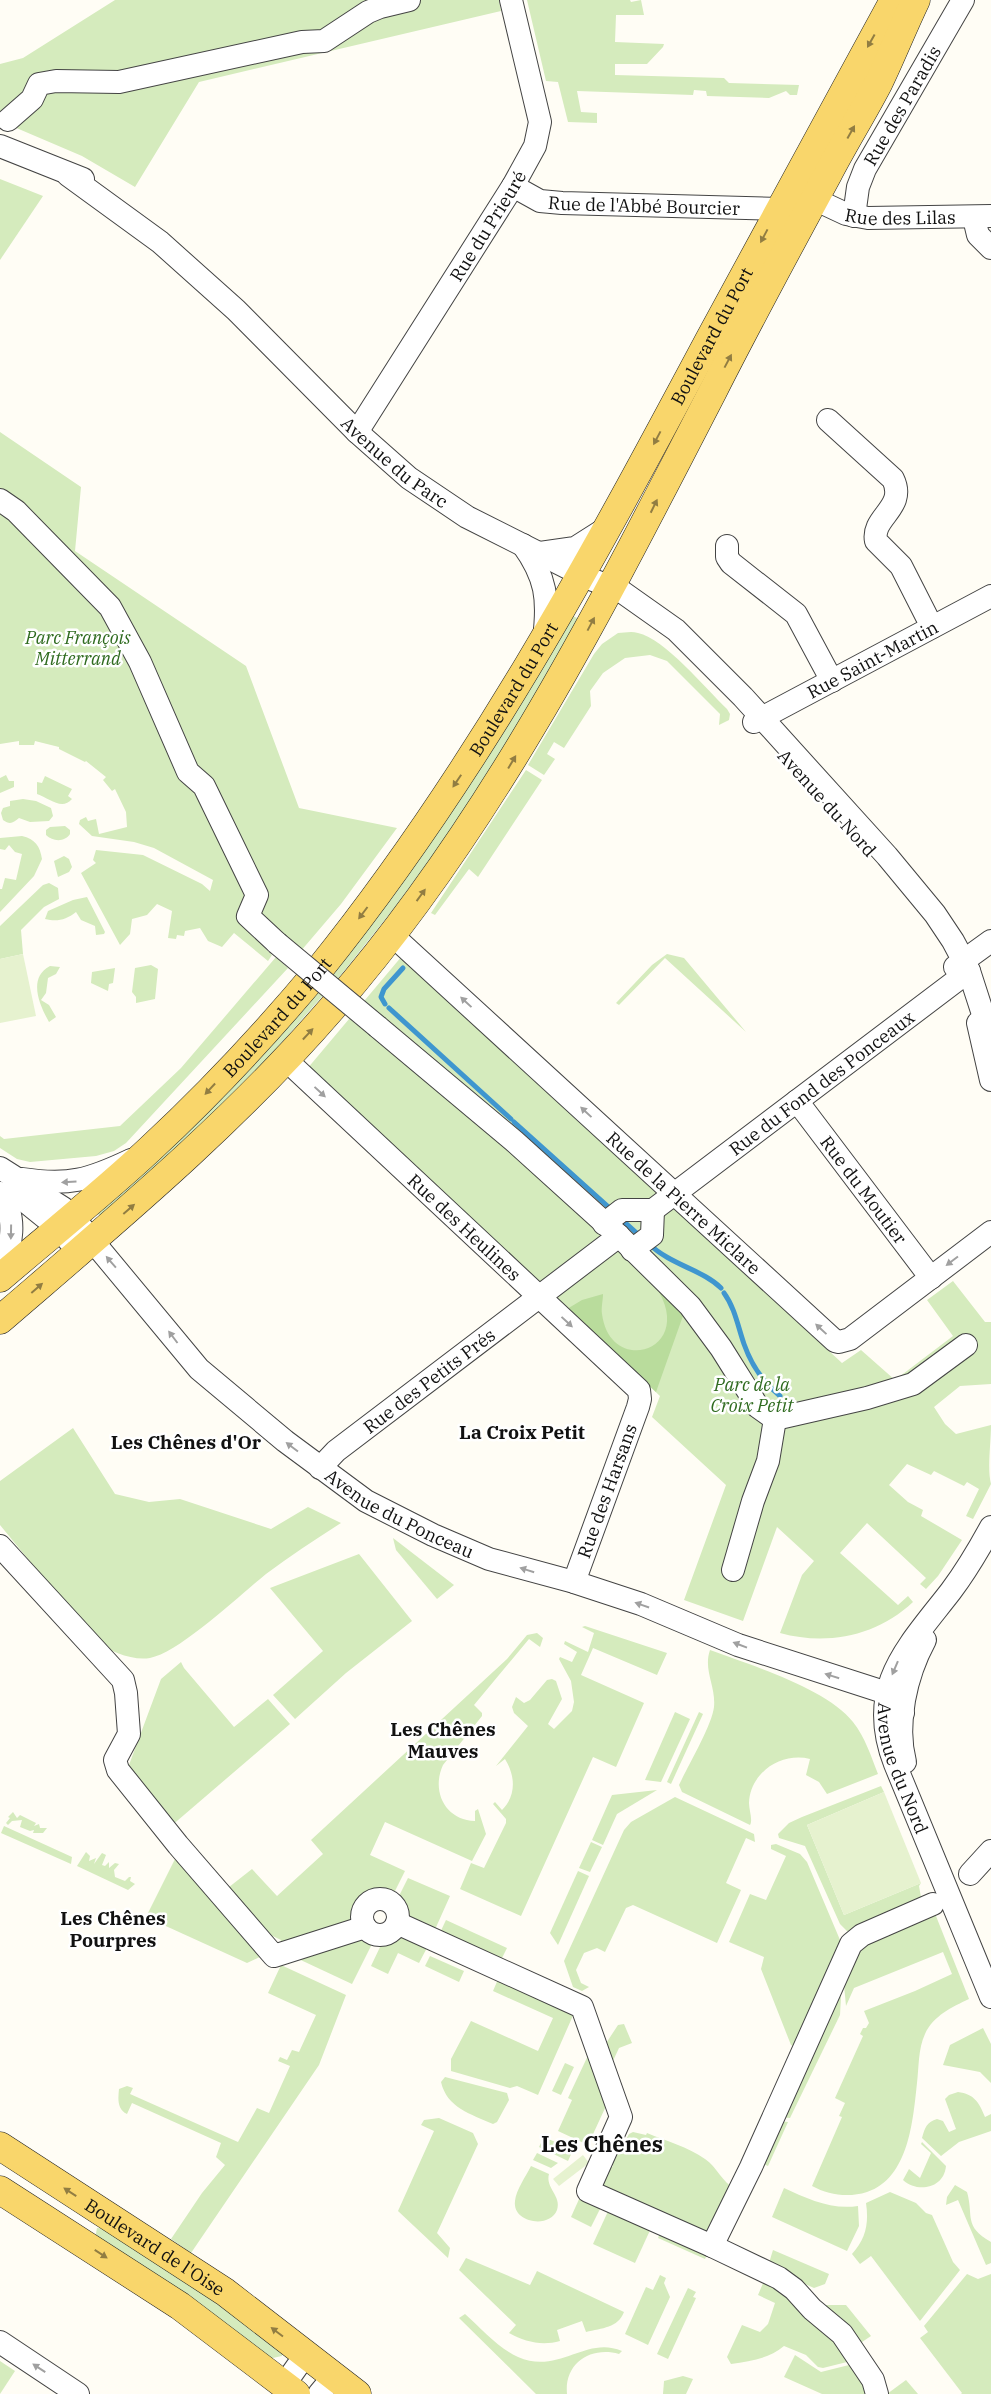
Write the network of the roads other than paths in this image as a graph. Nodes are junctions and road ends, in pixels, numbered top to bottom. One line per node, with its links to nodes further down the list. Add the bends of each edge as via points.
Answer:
1 (409, 0): 8 (street, via 368,12 324,41 302,42 119,82 56,81 38,84 32,98)
2 (511, 0): 10 (street, Rue du Prieuré, via 540,122 535,146)
3 (894, 0): 12 (main road, Boulevard du Port, one-way to 12)
4 (916, 0): 7 (main road, Boulevard du Port)
5 (929, 0): 7 (street, Boulevard du Port)
6 (963, 0): 13 (street, Rue des Paradis, via 866,169 858,187)
7 (881, 77): 11 (main road, Boulevard du Port, one-way to 7)
8 (8, 120)
9 (0, 146): 17 (street, Avenue du Parc, via 68,175 157,240 236,310)
10 (514, 186): 12 (street, Rue de l'Abbé Bourcier, via 540,201 562,203); 17 (street, Rue du Prieuré)
11 (814, 199): 13 (street, Rue des Lilas); 22 (main road, Boulevard du Port, one-way to 11, via 724,368)
12 (779, 209): 19 (main road, Boulevard du Port, one-way to 19)
13 (854, 216): 14 (street, Rue des Lilas)
14 (983, 217): 15 (street, via 978,235)
15 (991, 248)
16 (828, 420): 24 (street, via 893,479 896,500 876,531 876,541 901,566)
17 (357, 432): 21 (street, Avenue du Parc, via 435,497)
18 (0, 500): 42 (street, bridge, via 110,607 140,662 188,772 204,786 257,895 248,916 514,1141)
19 (611, 525): 21 (street, via 575,548); 22 (main road, Boulevard du Port)
20 (727, 546): 26 (street, via 727,558 731,563 796,614)
21 (531, 549): 22 (street, Avenue du Parc); 25 (street, via 544,587)
22 (598, 584): 25 (main road, Boulevard du Port); 27 (street, Avenue du Nord, via 668,635); 28 (main road, Boulevard du Port, one-way to 22, via 494,791)
23 (991, 596): 24 (street, Rue Saint-Martin)
24 (932, 627): 26 (street, Rue Saint-Martin)
25 (544, 641): 35 (main road, Boulevard du Port, one-way to 35, via 476,753 352,927 292,1000 210,1089)
26 (832, 680): 27 (street, Rue Saint-Martin)
27 (758, 720): 30 (street, Avenue du Nord, via 907,878 943,926)
28 (392, 935): 32 (main road, Boulevard du Port, one-way to 28, via 332,1009); 38 (street, Rue de la Pierre Miclare, one-way to 28)
29 (991, 941): 30 (street, Rue du Fond des Ponceaux)
30 (962, 969): 31 (street, Avenue du Nord); 33 (street, Avenue du Nord); 34 (street, Rue du Fond des Ponceaux)
31 (991, 1039)
32 (285, 1059): 43 (main road, Boulevard du Port, one-way to 32, via 176,1167); 47 (street, Rue des Heulines, one-way to 47)
33 (991, 1080)
34 (797, 1101): 38 (street, Rue du Fond des Ponceaux); 46 (street, Rue du Moutier)
35 (146, 1152): 36 (street, one-way to 36, via 82,1180 48,1182); 40 (main road, Boulevard du Port)
36 (5, 1176): 40 (street, Avenue du Ponceau, via 63,1208)
37 (0, 1194): 44 (street, one-way to 44, via 7,1205 12,1231)
38 (675, 1194): 39 (street, Rue du Fond des Ponceaux); 46 (street, Rue de la Pierre Miclare, one-way to 38, via 850,1339 835,1341)
39 (653, 1210): 42 (street, via 622,1210); 42 (street, via 652,1235)
40 (65, 1222): 43 (street, Avenue du Ponceau); 45 (main road, Boulevard du Port)
41 (991, 1232): 46 (street, Rue de la Pierre Miclare, one-way to 46)
42 (618, 1236): 47 (street, Rue des Petits Prés); 51 (street, via 690,1306 758,1407)
43 (86, 1246): 48 (main road, Boulevard du Port, one-way to 43); 52 (street, Avenue du Ponceau, one-way to 43, via 199,1369)
44 (0, 1272)
45 (0, 1278)
46 (930, 1278)
47 (540, 1296): 50 (street, Rue des Heulines, one-way to 50, via 636,1387); 52 (street, Rue des Petits Prés, via 336,1451)
48 (0, 1320)
49 (966, 1345): 51 (street, via 913,1384)
50 (640, 1399): 57 (street, Rue des Harsans)
51 (775, 1419): 56 (street, via 768,1461)
52 (320, 1468): 57 (street, Avenue du Ponceau, one-way to 52, via 534,1573 459,1546 372,1504)
53 (991, 1526): 58 (street, Avenue du Nord, one-way to 58, via 960,1578 907,1647 893,1672)
54 (991, 1544): 59 (street, Avenue du Nord, via 969,1581 921,1647)
55 (0, 1546): 64 (street, via 123,1680 129,1734 115,1760 118,1770 274,1956)
56 (733, 1570)
57 (574, 1582): 58 (street, Avenue du Ponceau, one-way to 57, via 785,1662 671,1615)
58 (888, 1693): 59 (street); 66 (street, Avenue du Nord, via 885,1723 890,1753)
59 (903, 1713): 65 (street, Avenue du Nord, via 902,1744 907,1768)
60 (991, 1851): 61 (street)
61 (970, 1874)
62 (933, 1904): 69 (street, via 862,1935 851,1944)
63 (397, 1923): 64 (street, via 384,1934 373,1933); 64 (street, via 394,1906 389,1901 378,1899 364,1909 362,1916); 69 (street, via 582,2007 621,2117 588,2192)
64 (366, 1927)
65 (991, 1973)
66 (991, 1997)
67 (0, 2146): 71 (main road, Boulevard de l'Oise, one-way to 67, via 226,2292)
68 (0, 2190): 73 (main road, Boulevard de l'Oise, one-way to 73, via 180,2306)
69 (712, 2246): 76 (street, via 779,2278 794,2289 842,2334 873,2380)
70 (0, 2342): 74 (street, one-way to 70)
71 (306, 2354): 72 (main road, Boulevard de l'Oise); 73 (street, Boulevard de l'Oise)
72 (326, 2385): 75 (main road, Boulevard de l'Oise)
73 (291, 2391)
74 (78, 2394)
75 (357, 2394)
76 (877, 2394)

